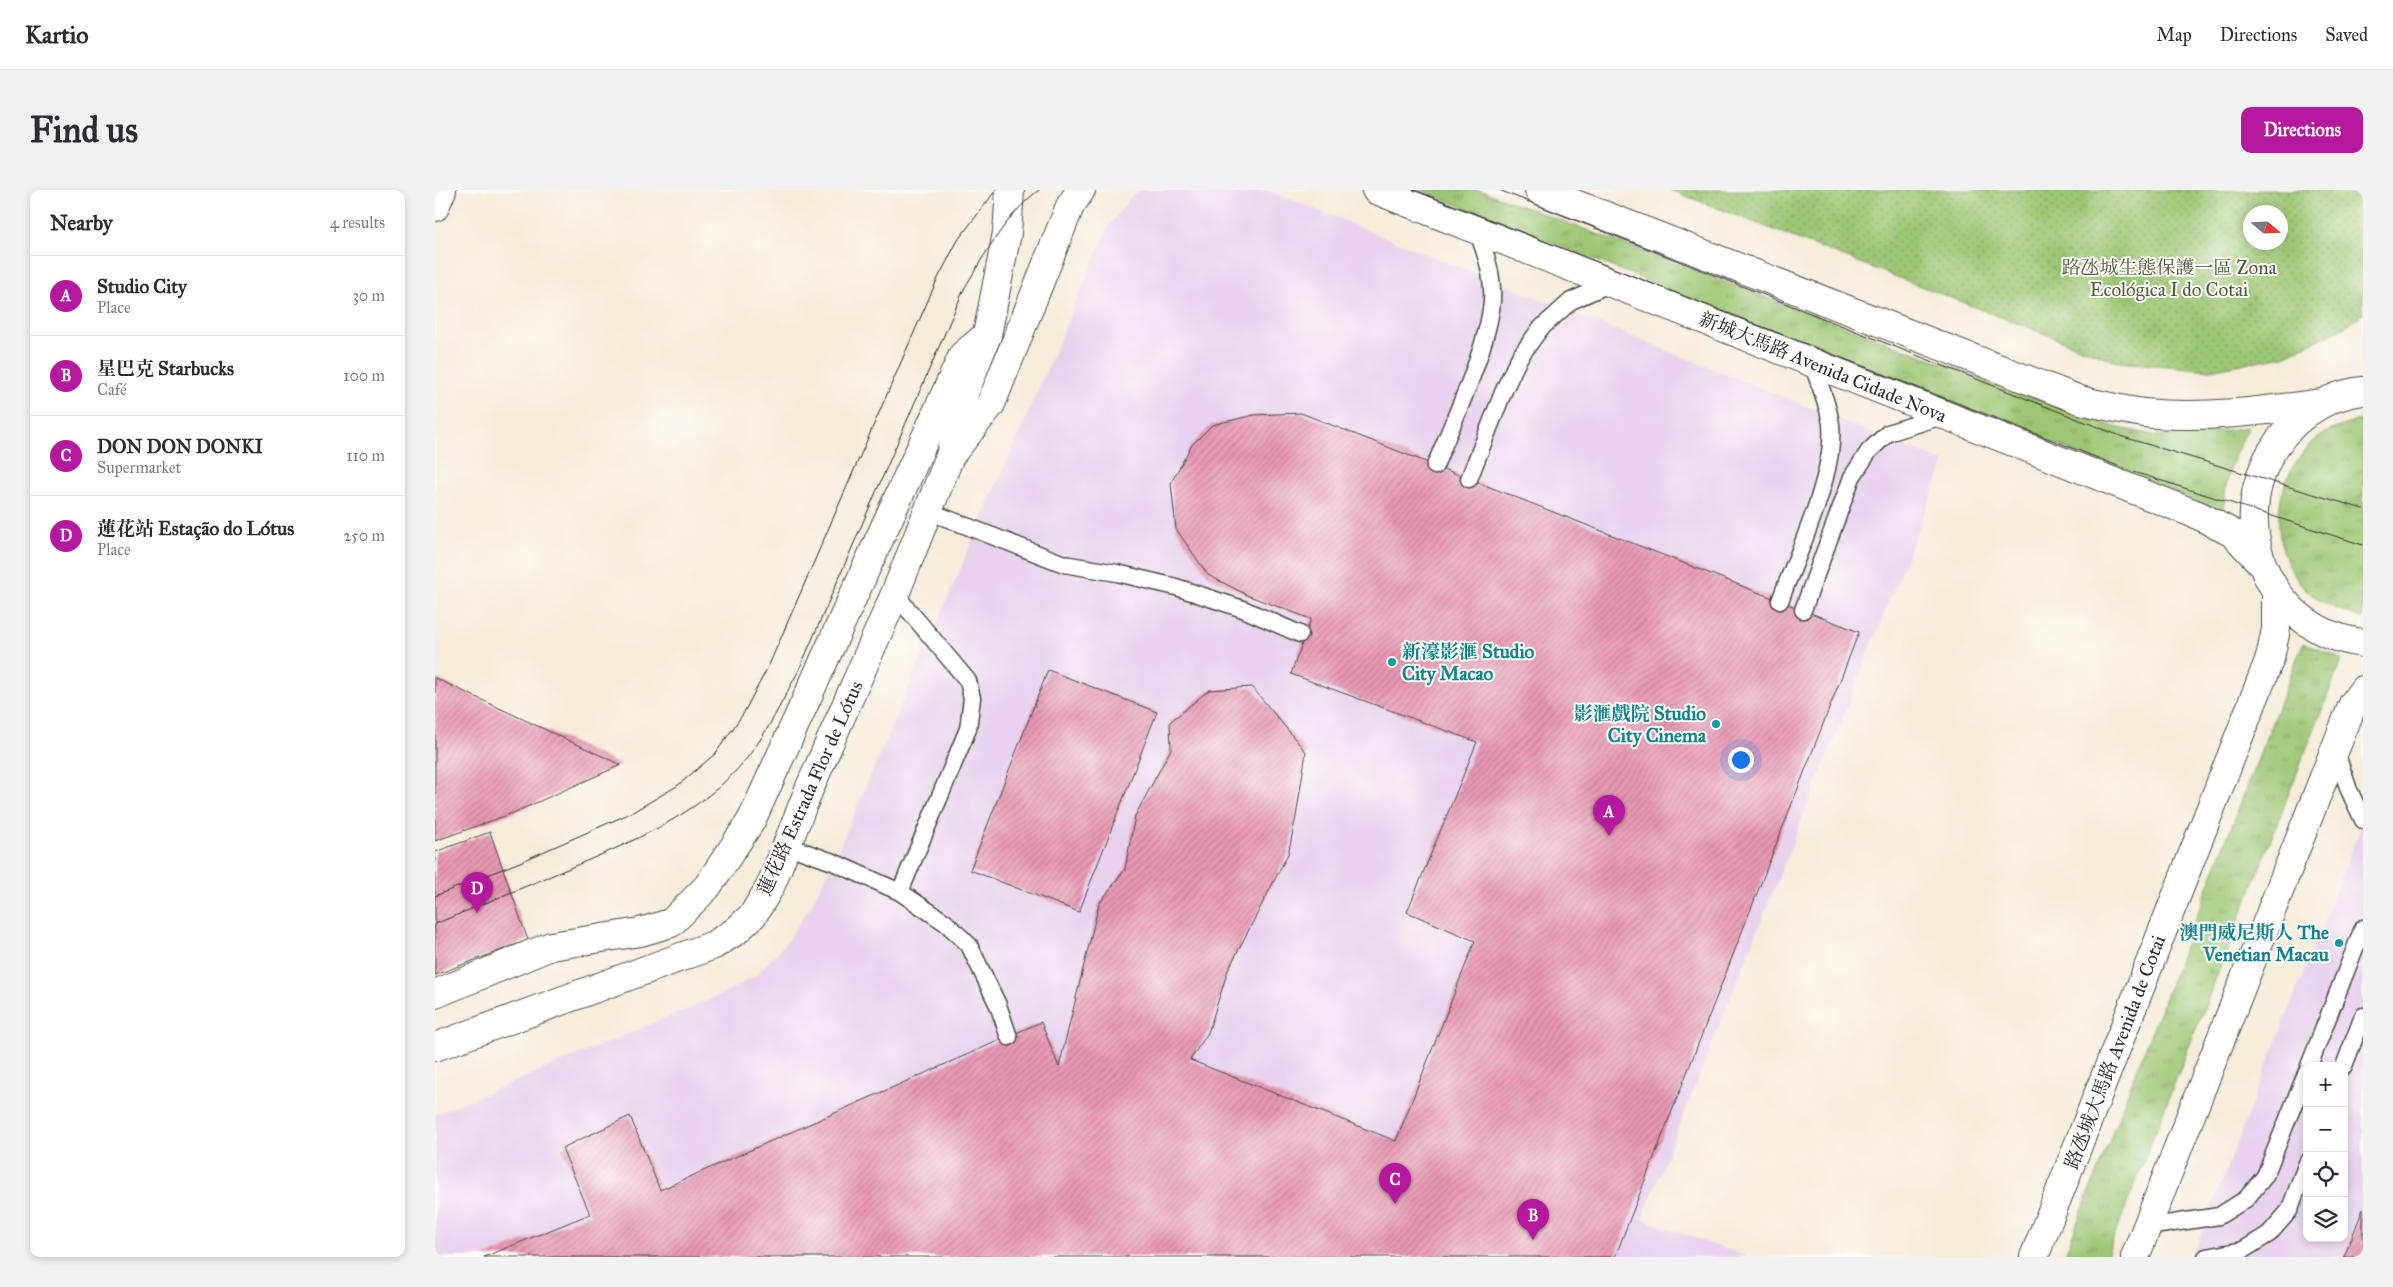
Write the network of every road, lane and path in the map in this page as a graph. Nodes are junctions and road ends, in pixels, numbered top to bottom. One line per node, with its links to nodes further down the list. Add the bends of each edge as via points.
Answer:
1 (442, 190): 6 (main road)
2 (1010, 190): 9 (main road, 蓮花路 Estrada Flor de Lótus, via 1007,233)
3 (1081, 190): 14 (main road, via 1070,206 991,404)
4 (1376, 190): 7 (main road, 新城大馬路 Avenida Cidade Nova)
5 (1539, 190): 12 (main road, via 2080,400 2144,413 2196,415)
6 (435, 206)
7 (1477, 230): 8 (main road, 新城大馬路 Avenida Cidade Nova); 15 (lane, via 1488,262 1493,291 1487,328)
8 (1611, 283): 10 (main road, 新城大馬路 Avenida Cidade Nova); 16 (lane, via 1571,301 1535,336 1519,358)
9 (987, 335): 14 (main road, 蓮花路 Estrada Flor de Lótus, via 964,394); 31 (main road, 蓮花路 Estrada Flor de Lótus, via 963,355 751,821 707,887 671,923 640,932 551,946)
10 (1812, 363): 13 (main road, 新城大馬路 Avenida Cidade Nova); 21 (lane, via 1831,425 1828,460 1821,492)
11 (2359, 389): 12 (main road)
12 (2321, 403): 18 (main road, via 2291,425 2269,455 2256,489 2253,526)
13 (1945, 415): 18 (main road, 新城大馬路 Avenida Cidade Nova, via 2200,516 2234,534); 22 (lane, via 1888,433 1869,451 1852,477)
14 (950, 456): 17 (main road, 蓮花路 Estrada Flor de Lótus)
15 (1435, 466)
16 (1469, 479)
17 (928, 511): 20 (main road, 蓮花路 Estrada Flor de Lótus); 23 (lane, via 1064,564 1176,587 1243,609)
18 (2260, 562): 19 (main road)
19 (2276, 592): 24 (main road, via 2305,622 2343,641); 40 (main road, 路氹城大馬路 Avenida de Cotai, via 2276,629 2270,658)
20 (895, 594): 28 (main road, 蓮花路 Estrada Flor de Lótus, via 810,787); 29 (lane, via 968,681 972,698 968,729)
21 (1780, 601)
22 (1803, 610)
23 (1300, 634)
24 (2363, 644)
25 (2363, 690): 26 (main road, via 2353,704)
26 (2335, 749): 27 (lane); 39 (main road)
27 (2363, 820)
28 (788, 846): 29 (lane); 34 (main road, 蓮花路 Estrada Flor de Lótus, via 753,915 714,945)
29 (900, 892): 33 (lane, via 946,923 969,946 998,1005)
30 (2363, 928): 35 (lane)
31 (435, 994)
32 (2363, 1016): 36 (lane)
33 (1009, 1037)
34 (435, 1047)
35 (2311, 1062)
36 (2346, 1062)
37 (2303, 1081): 39 (lane, via 2265,1176 2245,1200 2219,1216)
38 (2303, 1173): 42 (lane, via 2289,1210 2269,1234 2243,1250)
39 (2147, 1227): 41 (main road)
40 (2035, 1257)
41 (2135, 1257)
42 (2206, 1257)

